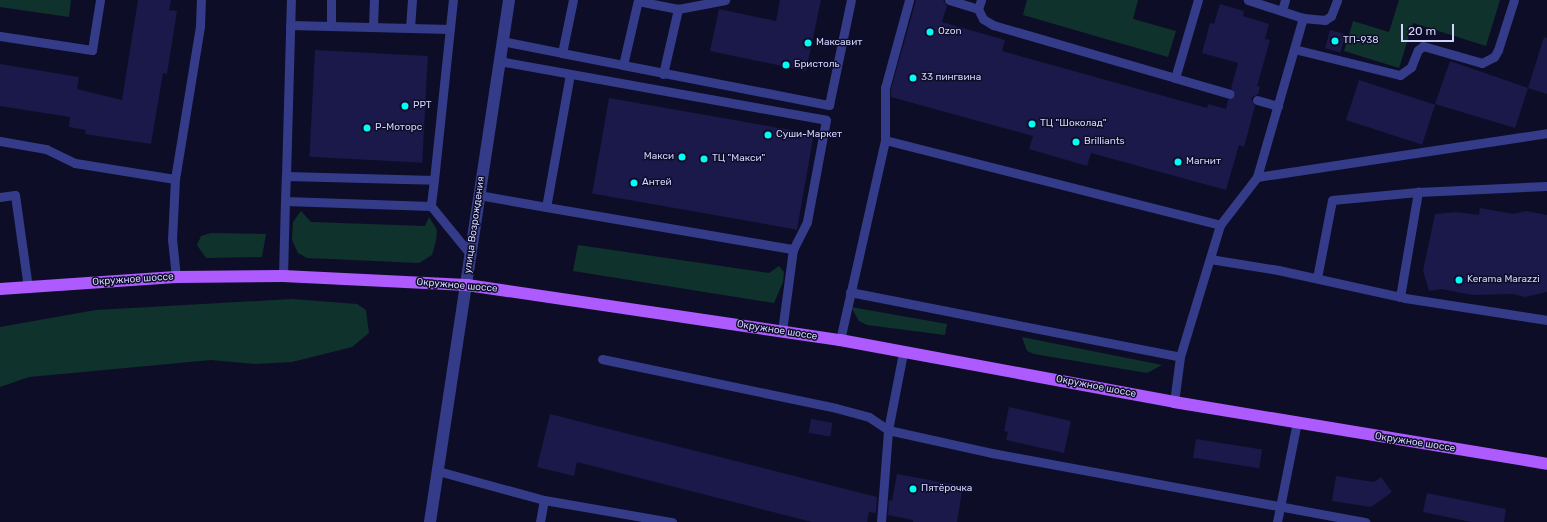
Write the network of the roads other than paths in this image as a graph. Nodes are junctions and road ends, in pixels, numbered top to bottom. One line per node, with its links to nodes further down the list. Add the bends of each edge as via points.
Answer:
1 (100, 0): 29 (lane, via 92,50)
2 (201, 0): 46 (lane, via 200,26)
3 (291, 0): 24 (lane)
4 (331, 0): 25 (lane)
5 (374, 0): 26 (lane)
6 (412, 0): 27 (lane)
7 (453, 0): 28 (lane)
8 (509, 0): 30 (street, улица Возрождения)
9 (573, 0): 32 (lane)
10 (638, 0): 21 (lane); 34 (lane)
11 (725, 0): 21 (lane)
12 (851, 0): 36 (lane, via 829,105)
13 (909, 0): 42 (lane, via 885,88)
14 (949, 0): 20 (lane)
15 (1198, 0): 37 (lane)
16 (1248, 0): 22 (lane)
17 (1285, 0): 22 (lane)
18 (1337, 0): 23 (lane, via 1331,16 1325,20)
19 (1514, 0): 31 (lane, via 1498,50 1494,57 1482,64 1423,46 1418,50 1411,67 1400,75)
20 (979, 4): 37 (lane, via 983,19 993,25)
21 (678, 9): 36 (lane)
22 (1282, 10): 23 (lane)
23 (1303, 18): 31 (lane)
24 (290, 24): 25 (lane); 44 (lane)
25 (331, 26): 26 (lane)
26 (373, 27): 27 (lane)
27 (410, 28): 28 (lane)
28 (450, 29): 47 (lane)
29 (0, 36)
30 (502, 41): 32 (lane); 33 (street, улица Возрождения)
31 (1294, 50): 40 (lane)
32 (562, 53): 34 (lane)
33 (499, 61): 35 (lane); 50 (street, улица Возрождения)
34 (623, 65): 36 (lane)
35 (570, 74): 54 (lane); 56 (lane, via 826,120 807,222)
36 (663, 74)
37 (1175, 78): 38 (lane)
38 (1230, 94)
39 (1257, 100): 40 (lane)
40 (1278, 106): 45 (lane)
41 (1547, 134): 45 (lane)
42 (885, 140): 55 (lane); 65 (lane)
43 (0, 142): 46 (lane, via 46,149 75,163)
44 (286, 176): 47 (lane); 52 (lane)
45 (1257, 177): 55 (lane)
46 (175, 179): 60 (lane, via 172,240)
47 (434, 180): 53 (lane)
48 (1547, 186): 49 (lane)
49 (1418, 192): 61 (lane, via 1332,200); 66 (lane)
50 (479, 195): 54 (lane); 57 (street, улица Возрождения)
51 (0, 197): 63 (lane, via 16,195)
52 (285, 201): 53 (lane); 59 (lane)
53 (431, 206): 57 (lane)
54 (546, 207): 56 (lane)
55 (1220, 226): 58 (lane)
56 (793, 249): 68 (lane)
57 (471, 255): 62 (street, улица Возрождения)
58 (1210, 259): 61 (lane); 71 (lane)
59 (283, 276): 60 (main road, Окружное шоссе); 62 (main road, Окружное шоссе)
60 (176, 277): 63 (main road, Окружное шоссе)
61 (1317, 278): 66 (lane)
62 (467, 284): 68 (main road, Окружное шоссе); 77 (street, улица Возрождения)
63 (28, 287): 64 (main road, Окружное шоссе)
64 (0, 290)
65 (850, 292): 69 (lane); 71 (lane)
66 (1400, 297): 67 (lane)
67 (1547, 320)
68 (782, 332): 69 (main road, Окружное шоссе)
69 (840, 340): 70 (main road, Окружное шоссе)
70 (903, 353): 73 (main road, Окружное шоссе); 75 (lane)
71 (1180, 357): 73 (lane)
72 (602, 359): 75 (lane, via 836,408 869,417)
73 (1174, 402): 74 (main road, Окружное шоссе)
74 (1297, 422): 76 (main road, Окружное шоссе); 79 (lane)
75 (888, 430): 79 (lane, via 992,453); 83 (lane)
76 (1547, 464)
77 (438, 471): 78 (lane); 80 (street, улица Возрождения)
78 (544, 500): 81 (lane); 82 (lane)
79 (1280, 507): 84 (lane); 85 (lane)
80 (430, 522)
81 (540, 522)
82 (672, 522)
83 (881, 522)
84 (1277, 522)
85 (1366, 522)

